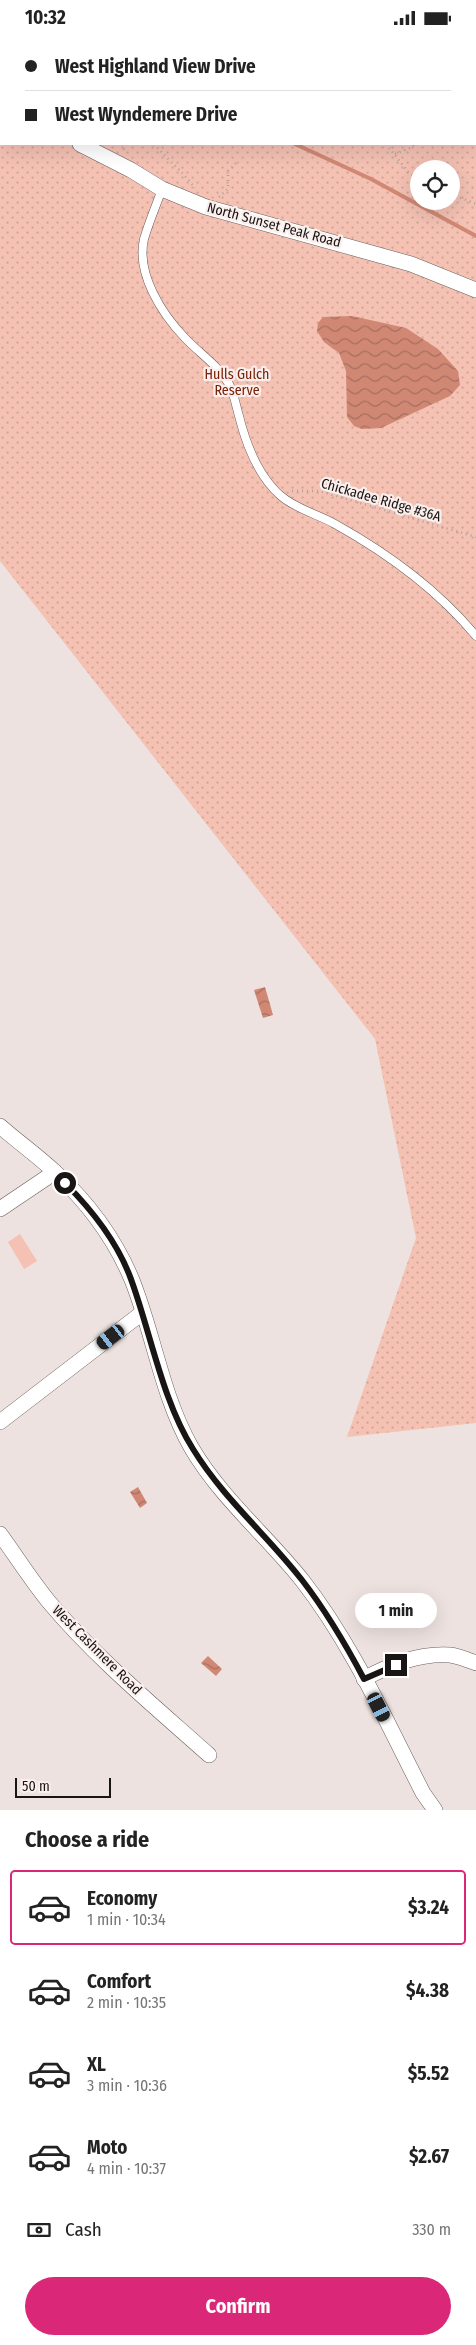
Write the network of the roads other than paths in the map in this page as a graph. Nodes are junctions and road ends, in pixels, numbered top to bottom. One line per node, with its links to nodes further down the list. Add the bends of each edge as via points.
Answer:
1 (82, 145): 2 (street, North Sunset Peak Road)
2 (162, 189): 3 (street, North Sunset Peak Road, via 206,207 411,264); 4 (lane, via 144,241 144,263 149,282 163,309 184,337 212,362 230,385 250,448 263,473 282,497 334,523 425,585)
3 (476, 290)
4 (476, 636)
5 (0, 1126): 6 (street)
6 (55, 1172): 7 (street); 8 (street, via 85,1203 113,1243 132,1281)
7 (0, 1209)
8 (142, 1313): 9 (street); 12 (street, via 177,1421 192,1448 212,1479 302,1580 342,1639)
9 (0, 1422)
10 (0, 1533): 13 (street, West Cashmere Road, via 48,1601 76,1632)
11 (476, 1663): 12 (street, via 450,1655 415,1658)
12 (364, 1679): 14 (street)
13 (209, 1755)
14 (435, 1810)

